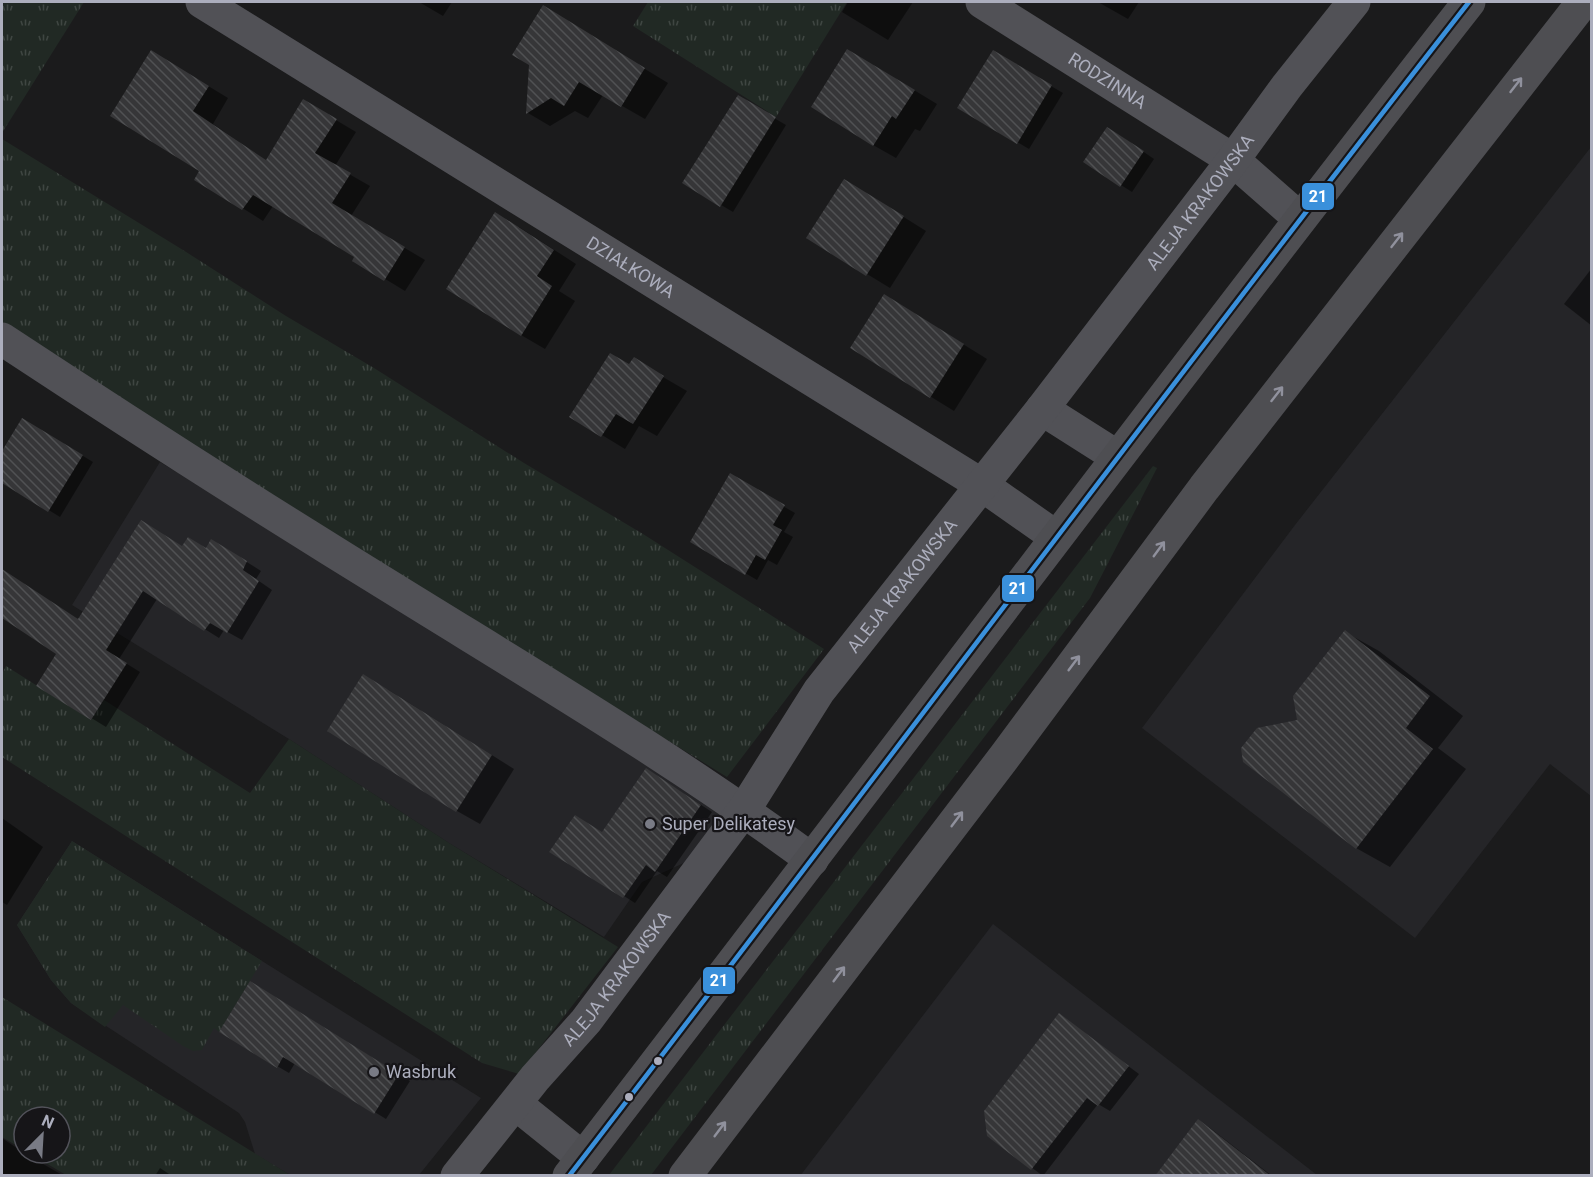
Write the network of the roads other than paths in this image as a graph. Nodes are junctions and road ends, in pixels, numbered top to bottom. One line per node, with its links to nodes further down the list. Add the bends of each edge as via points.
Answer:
1 (202, 2): 11 (street, DZIAŁKOWA)
2 (982, 2): 6 (street, RODZINNA)
3 (1354, 2): 6 (street, ALEJA KRAKOWSKA)
4 (1469, 2): 7 (main road)
5 (1583, 2): 18 (main road, one-way to 5, via 1204,488)
6 (1233, 160): 7 (street, RODZINNA); 9 (street, ALEJA KRAKOWSKA)
7 (1299, 218): 10 (main road)
8 (2, 339): 13 (street, via 194,465 639,740)
9 (1042, 409): 10 (street); 11 (street, ALEJA KRAKOWSKA)
10 (1116, 456): 12 (main road)
11 (982, 485): 12 (street, DZIAŁKOWA); 13 (street, ALEJA KRAKOWSKA, via 819,691)
12 (1056, 537): 14 (main road)
13 (744, 810): 14 (street); 15 (street, ALEJA KRAKOWSKA, via 586,1021)
14 (812, 860): 16 (main road)
15 (516, 1104): 16 (street); 17 (street, ALEJA KRAKOWSKA)
16 (576, 1167)
17 (457, 1176)
18 (685, 1176)

